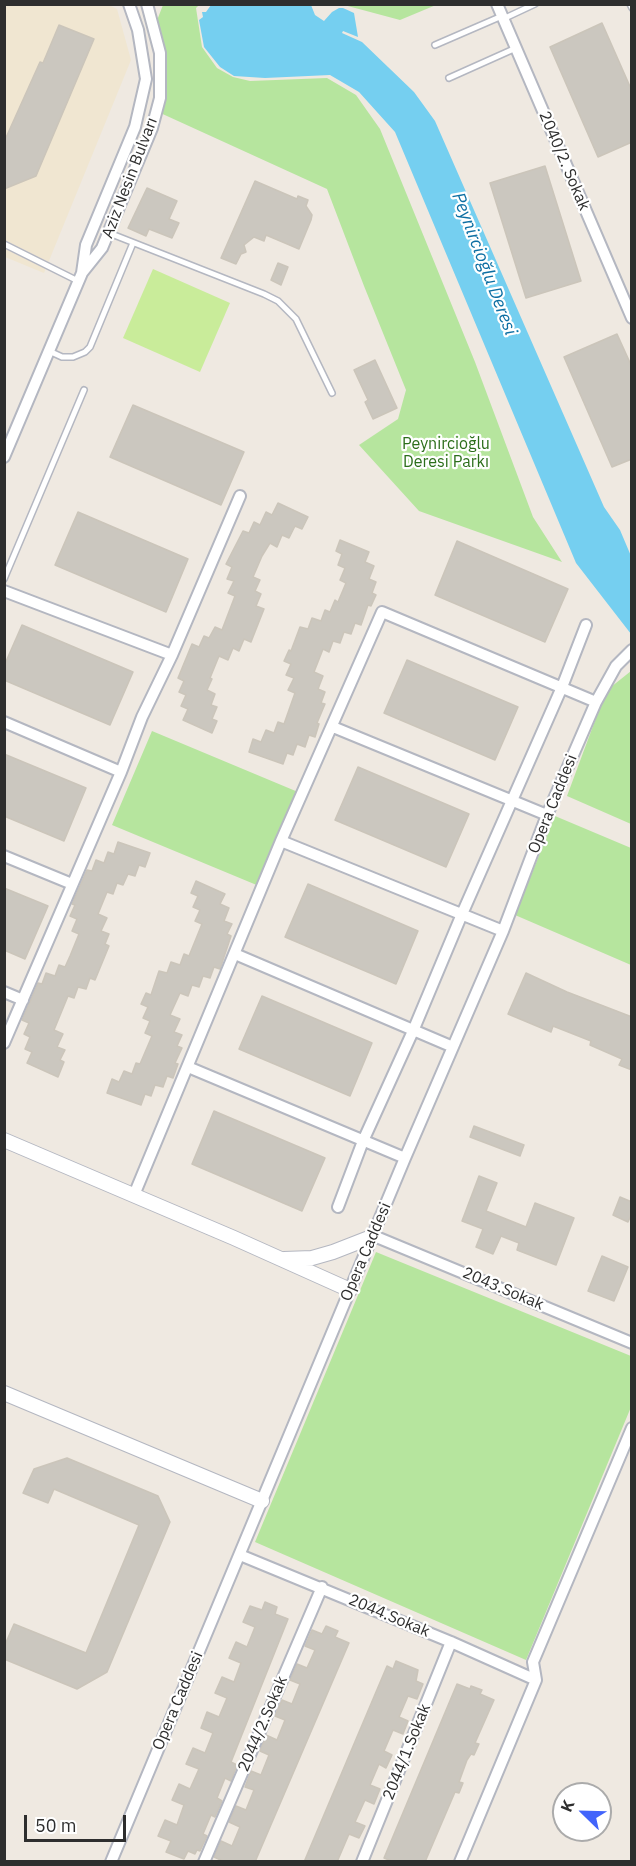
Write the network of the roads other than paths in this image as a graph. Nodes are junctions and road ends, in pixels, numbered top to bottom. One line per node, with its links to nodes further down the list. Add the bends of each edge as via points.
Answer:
1 (129, 4): 12 (street, Aziz Nesin Bulvarı, via 138,30 146,79 135,127 86,244)
2 (147, 4): 9 (street, Aziz Nesin Bulvarı, via 159,53 160,98 152,128)
3 (497, 4): 5 (street, 2040/2. Sokak)
4 (535, 4): 5 (lane)
5 (502, 17): 6 (lane); 7 (street, 2040/2. Sokak)
6 (435, 45)
7 (516, 48): 8 (lane); 13 (street, 2040/2. Sokak)
8 (449, 78)
9 (109, 233): 10 (lane); 12 (street, Aziz Nesin Bulvarı)
10 (133, 243): 14 (lane, via 90,347 74,357); 16 (lane, via 278,301 296,319)
11 (4, 244): 12 (lane)
12 (80, 277): 14 (street, Aziz Nesin Bulvarı)
13 (632, 318)
14 (49, 351): 17 (street, Aziz Nesin Bulvarı)
15 (84, 390): 19 (lane)
16 (332, 393)
17 (4, 457)
18 (240, 496): 23 (street)
19 (4, 579)
20 (4, 591): 23 (street)
21 (586, 625): 24 (street)
22 (632, 650): 25 (street, Opera Caddesi, via 616,666)
23 (172, 655): 28 (street)
24 (562, 687): 25 (street); 27 (street, via 382,612); 29 (street)
25 (596, 702): 30 (street, Opera Caddesi)
26 (4, 722): 28 (street)
27 (333, 727): 29 (street); 31 (street)
28 (121, 772): 33 (street)
29 (511, 801): 30 (street); 34 (street)
30 (547, 815): 35 (street, Opera Caddesi)
31 (281, 842): 34 (street); 36 (street)
32 (4, 856): 33 (street)
33 (72, 884): 38 (street)
34 (462, 914): 35 (street); 39 (street)
35 (503, 931): 41 (street, Opera Caddesi)
36 (235, 954): 39 (street); 42 (street)
37 (4, 992): 38 (street)
38 (23, 1000): 40 (street)
39 (413, 1031): 41 (street); 44 (street)
40 (4, 1043)
41 (453, 1047): 45 (street, Opera Caddesi)
42 (188, 1067): 44 (street); 46 (street)
43 (4, 1140): 46 (street)
44 (363, 1141): 45 (street); 47 (street)
45 (405, 1158): 48 (street, Opera Caddesi)
46 (134, 1195): 49 (street)
47 (338, 1207)
48 (374, 1236): 49 (street, via 333,1252); 50 (street, Opera Caddesi); 51 (street, 2043.Sokak)
49 (282, 1259): 50 (street)
50 (350, 1290): 54 (street, Opera Caddesi)
51 (632, 1343)
52 (4, 1393): 54 (street)
53 (632, 1428): 58 (street, via 533,1662)
54 (262, 1502): 55 (street, Opera Caddesi)
55 (240, 1555): 56 (street, 2044.Sokak); 59 (street, Opera Caddesi)
56 (322, 1587): 57 (street, 2044.Sokak); 60 (street, 2044/2.Sokak)
57 (452, 1642): 58 (street, 2044.Sokak); 61 (street, 2044/1.Sokak)
58 (536, 1680): 62 (street)
59 (111, 1862)
60 (204, 1862)
61 (362, 1862)
62 (460, 1862)

